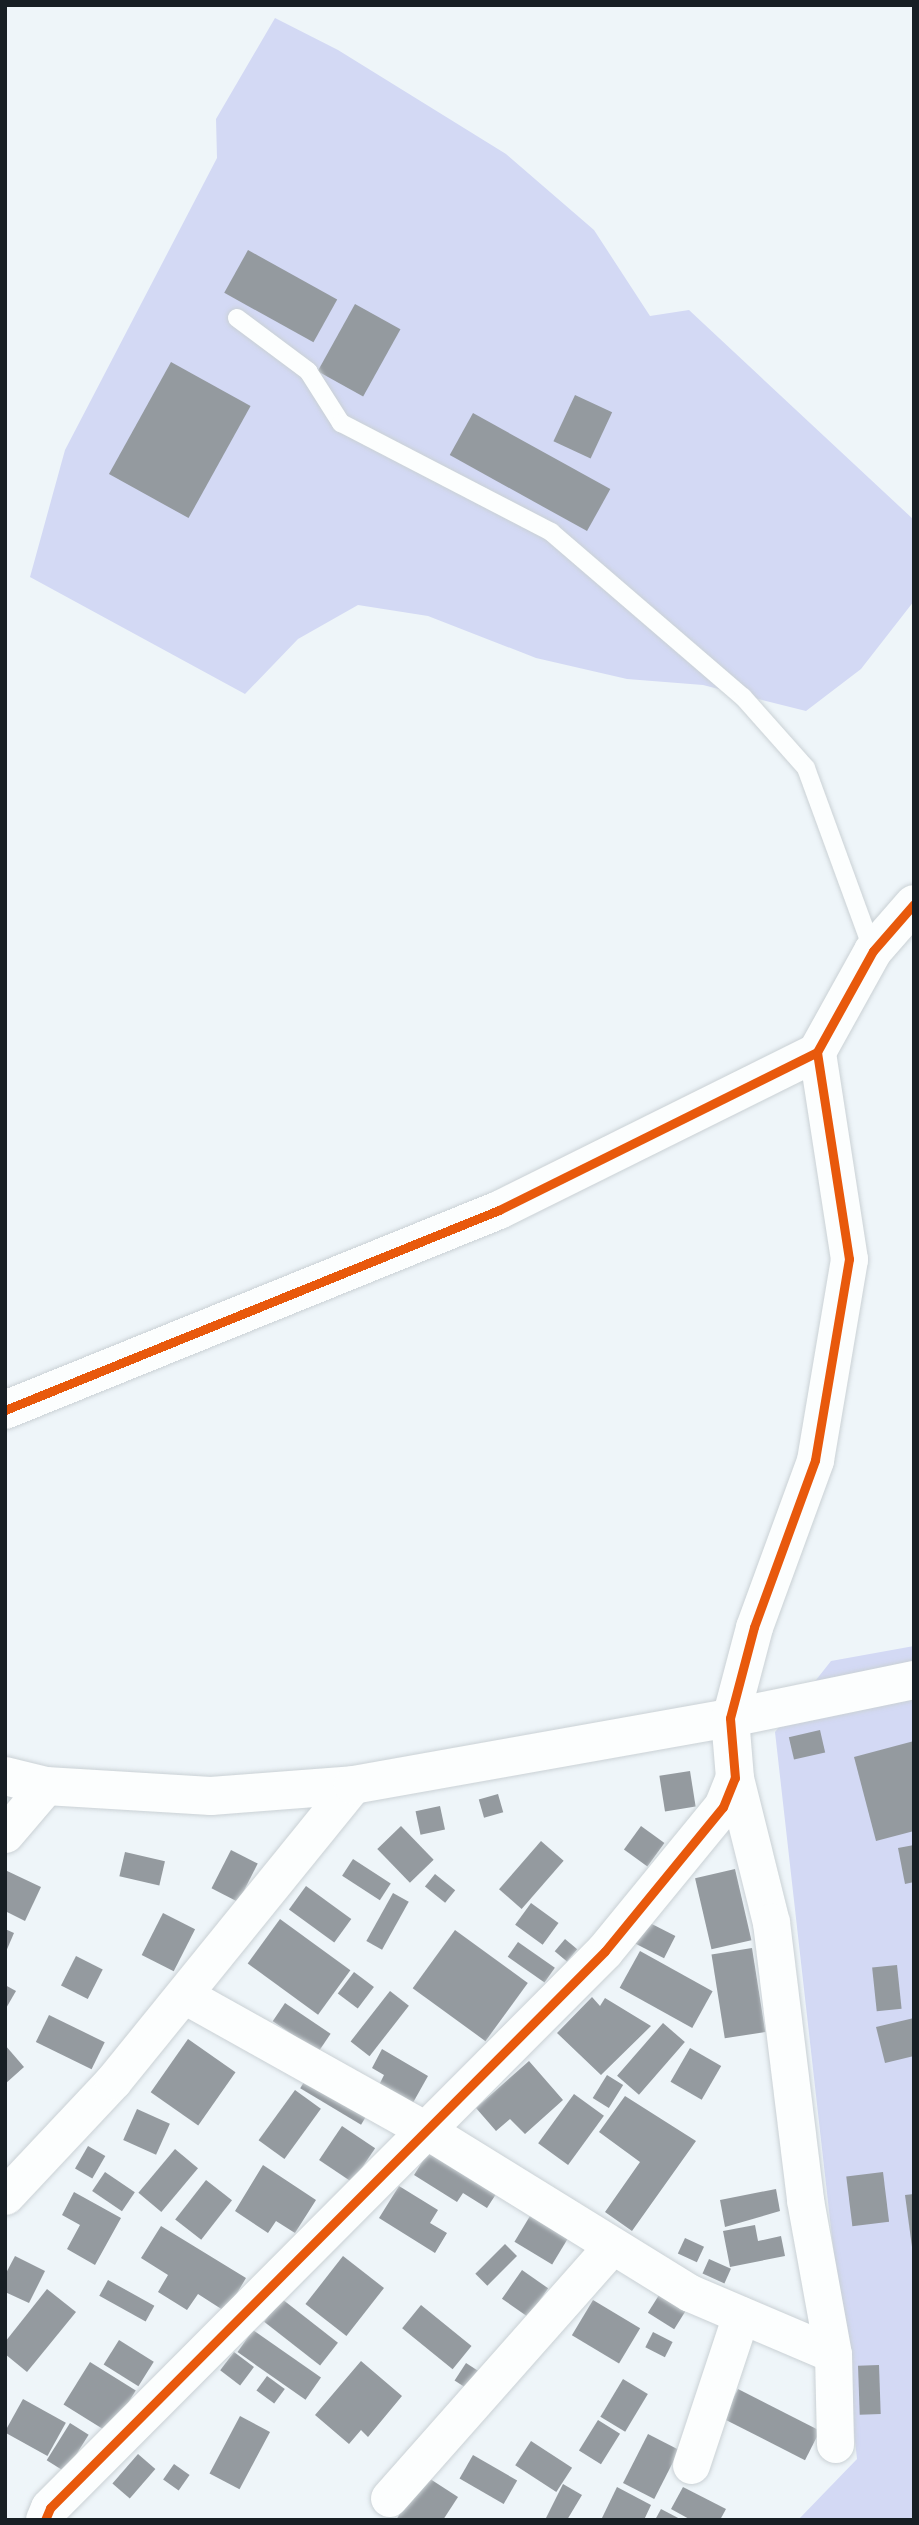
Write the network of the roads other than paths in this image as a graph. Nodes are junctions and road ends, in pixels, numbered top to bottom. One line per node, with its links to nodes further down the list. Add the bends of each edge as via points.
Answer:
1 (237, 318): 3 (lane, via 308,371 341,424 551,533 743,697 806,768)
2 (914, 904): 3 (street)
3 (873, 951): 4 (street)
4 (817, 1052): 5 (street, via 499,1210); 7 (street, via 849,1259 815,1460 754,1627)
5 (5, 1410)
6 (914, 1680): 7 (street)
7 (730, 1718): 9 (street); 10 (street)
8 (5, 1776): 11 (street)
9 (735, 1778): 14 (street, via 723,1807 605,1951); 18 (street, via 771,1922 804,2200)
10 (353, 1785): 11 (street, via 211,1796); 13 (street)
11 (46, 1786): 12 (street)
12 (5, 1834)
13 (184, 1995): 14 (street); 15 (street)
14 (426, 2130): 16 (street); 22 (street)
15 (5, 2196)
16 (611, 2247): 17 (street, via 690,2293); 21 (street)
17 (741, 2315): 18 (street); 20 (street)
18 (833, 2354): 19 (street)
19 (835, 2444)
20 (691, 2465)
21 (389, 2498)
22 (47, 2514)

